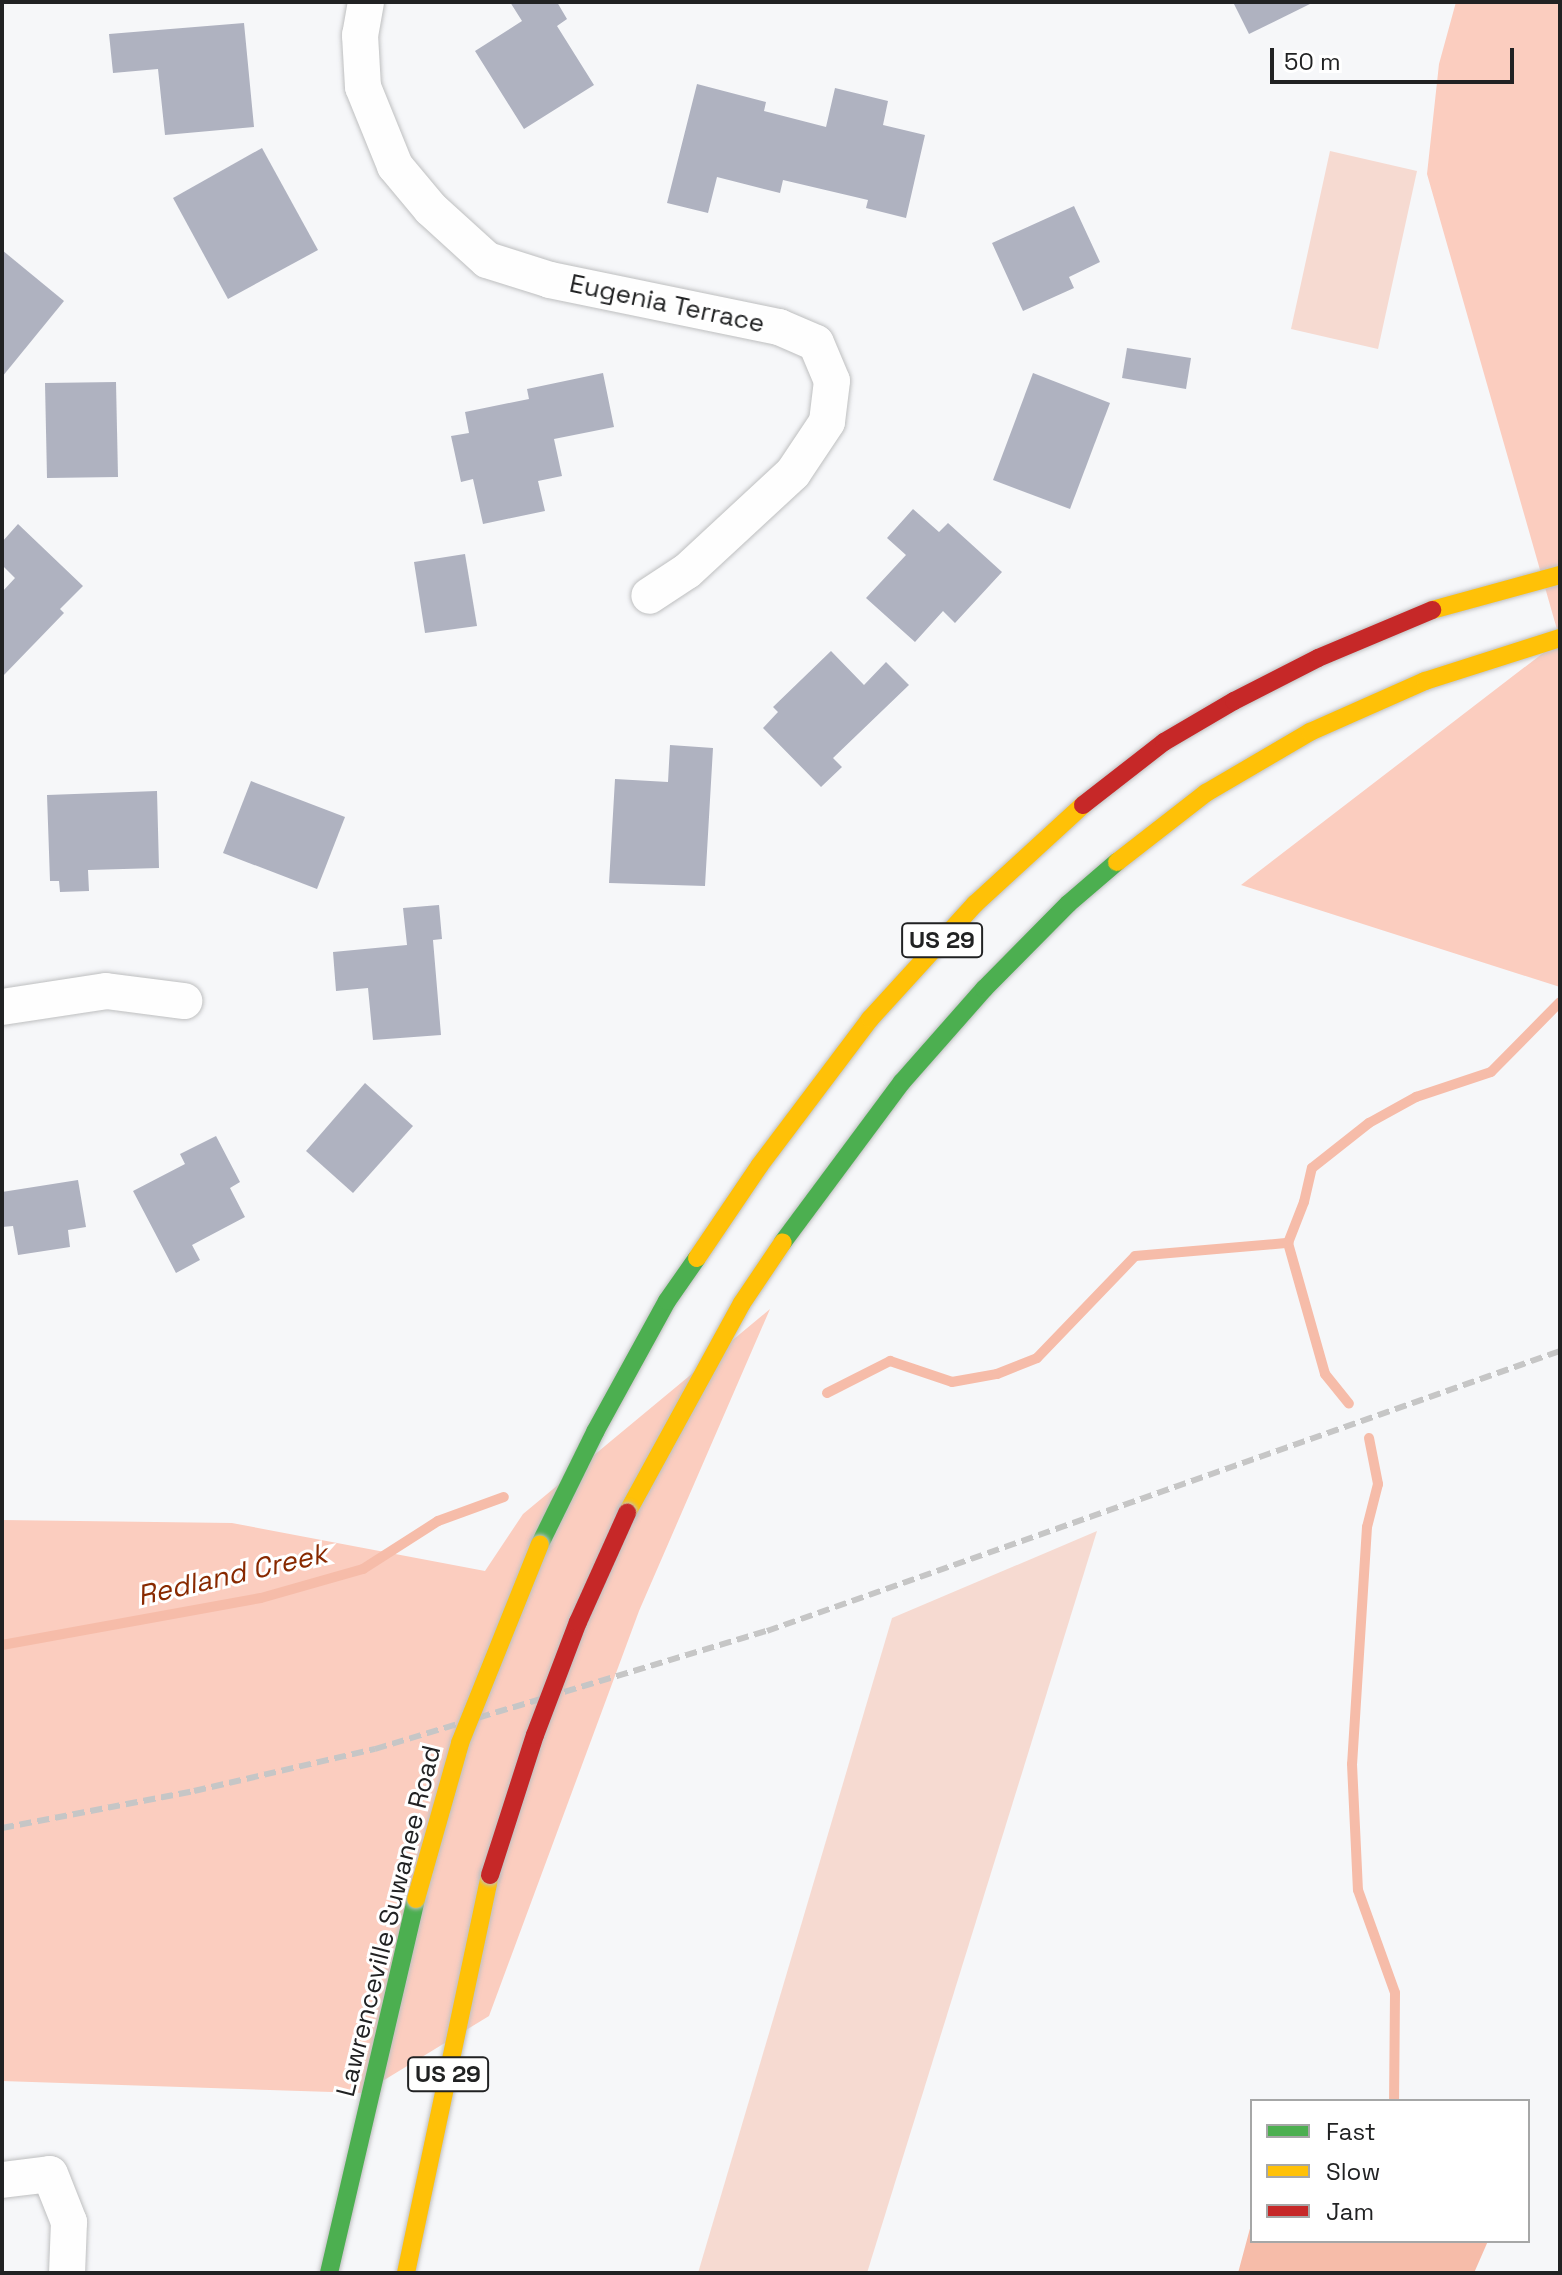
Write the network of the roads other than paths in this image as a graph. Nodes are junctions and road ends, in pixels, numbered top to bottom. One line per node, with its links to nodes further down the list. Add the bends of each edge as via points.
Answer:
1 (366, 2): 3 (street, Eugenia Terrace, via 360,35 363,87 395,166 431,209 487,260 550,280 779,327 816,343 832,381 827,422 802,460 687,571)
2 (1560, 575): 9 (main road, Lawrenceville Suwanee Road / US 29, bridge, via 1426,612 1318,658 1164,742 1068,817 975,904 870,1019 760,1165 676,1288 595,1432 540,1544 460,1743 416,1899)
3 (649, 596)
4 (1560, 638): 10 (main road, US 29, bridge, via 1425,681 1310,732 1206,793 1068,904 984,989 902,1082 821,1187 742,1303 627,1513 562,1664 490,1875)
5 (184, 1001): 6 (street, via 106,991)
6 (2, 1007)
7 (2, 2180): 8 (street, via 50,2174 69,2222)
8 (67, 2273)
9 (329, 2273)
10 (406, 2273)

